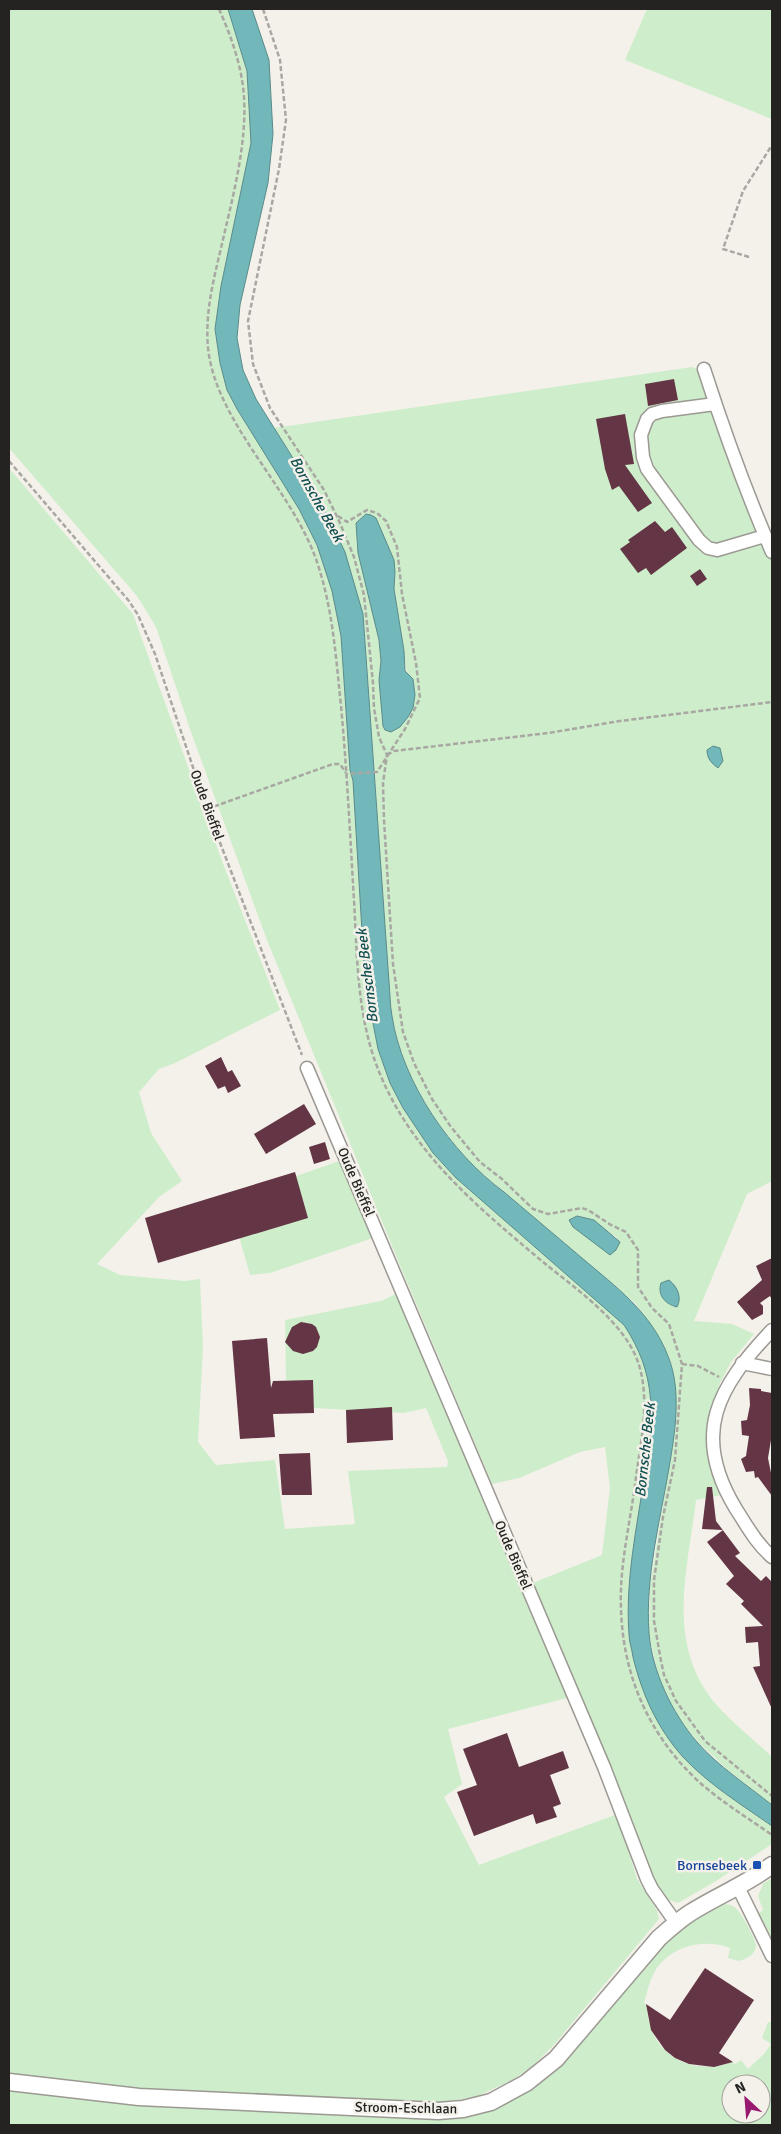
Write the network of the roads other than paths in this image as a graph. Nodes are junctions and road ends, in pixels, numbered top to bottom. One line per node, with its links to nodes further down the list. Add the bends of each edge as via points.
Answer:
1 (704, 369): 2 (street)
2 (715, 404): 3 (street); 3 (street, via 662,411 646,419 641,446 647,469 708,548 717,550)
3 (765, 536): 4 (street)
4 (772, 552)
5 (307, 1068): 12 (street, Oude Bieffel, via 604,1767 647,1879)
6 (772, 1330): 7 (street)
7 (742, 1363): 8 (street); 9 (street, via 729,1383 717,1413 712,1439 715,1463 725,1490 759,1545)
8 (772, 1370)
9 (772, 1557)
10 (772, 1865): 11 (street, Stroom-Eschlaan)
11 (738, 1887): 12 (street, Stroom-Eschlaan); 13 (street)
12 (676, 1923): 14 (street, Stroom-Eschlaan, via 659,1938 556,2059 526,2083 491,2102 463,2109 438,2111 139,2097)
13 (772, 1956)
14 (9, 2082)

